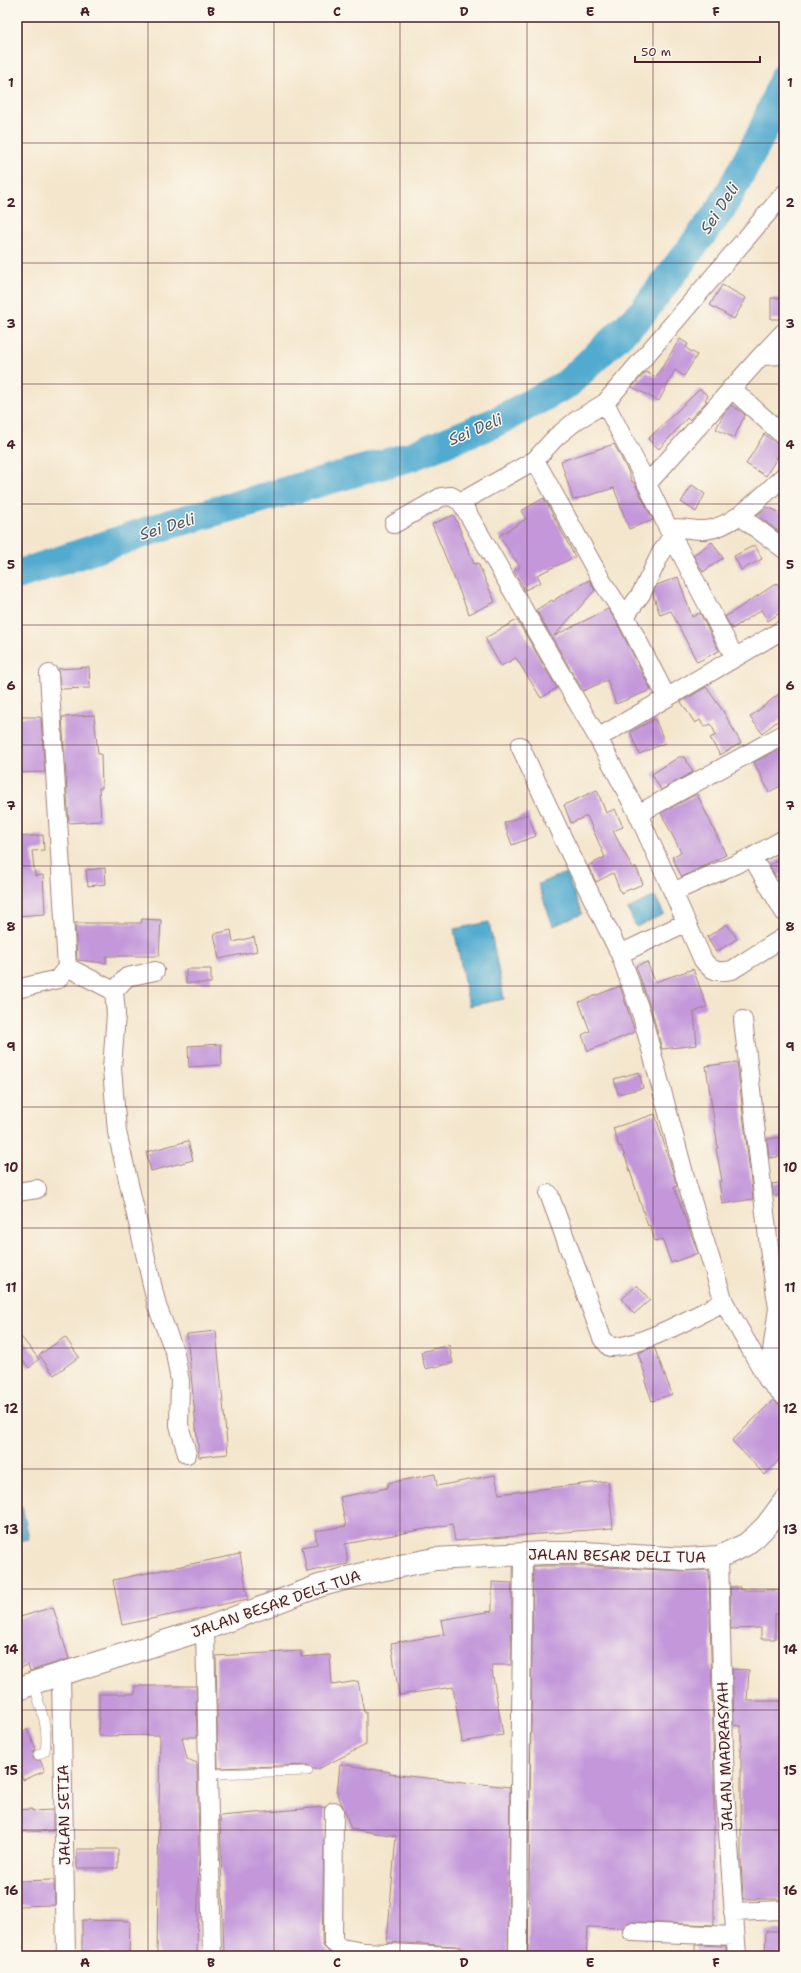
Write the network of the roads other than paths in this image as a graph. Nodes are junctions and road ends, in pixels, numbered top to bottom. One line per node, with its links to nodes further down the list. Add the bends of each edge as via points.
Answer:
1 (784, 194): 6 (street)
2 (784, 332): 4 (street)
3 (784, 355): 4 (street)
4 (761, 356): 5 (street)
5 (730, 388): 7 (street); 10 (street)
6 (605, 403): 8 (street, via 556,437); 10 (street)
7 (784, 436)
8 (535, 460): 11 (street); 16 (street, via 603,583)
9 (784, 476): 12 (street)
10 (648, 484): 14 (street)
11 (461, 502): 13 (street, via 451,496 441,497); 22 (street)
12 (740, 516): 14 (street, via 714,528 705,530 680,527); 15 (street)
13 (394, 524)
14 (670, 533): 16 (street, via 641,594); 18 (street)
15 (784, 549)
16 (625, 616): 20 (street)
17 (784, 629): 18 (street)
18 (735, 658): 20 (street)
19 (49, 674): 32 (street)
20 (666, 696): 22 (street)
21 (784, 734): 24 (street)
22 (598, 738): 24 (street)
23 (520, 746): 31 (street)
24 (638, 814): 27 (street)
25 (784, 839): 26 (street)
26 (752, 857): 27 (street); 28 (street)
27 (673, 892): 29 (street)
28 (784, 912)
29 (685, 923): 30 (street, via 708,967 722,972 732,970); 31 (street)
30 (784, 937)
31 (620, 954): 40 (street, via 642,1016 688,1188)
32 (67, 967): 34 (street, via 58,979); 35 (street)
33 (155, 971): 35 (street, via 127,977)
34 (17, 989)
35 (114, 990): 43 (street, via 116,1014 112,1068 117,1132 157,1306 175,1353 180,1381 179,1425)
36 (743, 1020): 41 (street, via 778,1308)
37 (37, 1189): 38 (street)
38 (17, 1192)
39 (549, 1194): 40 (street, via 602,1338 610,1346 620,1347 651,1336)
40 (724, 1302): 41 (street)
41 (768, 1380): 42 (street)
42 (784, 1396)
43 (187, 1454)
44 (784, 1502): 46 (main road, JALAN BESAR DELI TUA, via 755,1537 745,1545)
45 (523, 1555): 46 (main road, JALAN BESAR DELI TUA, via 584,1553 686,1559); 47 (main road, JALAN BESAR DELI TUA, via 435,1559 366,1573 305,1590); 62 (street)
46 (719, 1557): 55 (street, JALAN MADRASYAH, via 724,1791)
47 (205, 1629): 48 (main road, JALAN BESAR DELI TUA); 52 (street)
48 (61, 1674): 49 (main road, JALAN BESAR DELI TUA); 59 (street, JALAN SETIA)
49 (25, 1687): 50 (lane, via 45,1721 45,1751)
50 (38, 1755)
51 (308, 1771): 52 (lane)
52 (209, 1774): 60 (street)
53 (334, 1811): 58 (street, via 333,1942 340,1948)
54 (784, 1910): 55 (street)
55 (733, 1912): 57 (street, JALAN MADRASYAH)
56 (632, 1932): 57 (street)
57 (735, 1936): 63 (street, JALAN MADRASYAH)
58 (364, 1954): 61 (street)
59 (66, 1956)
60 (212, 1956)
61 (455, 1956)
62 (518, 1956)
63 (737, 1956)

